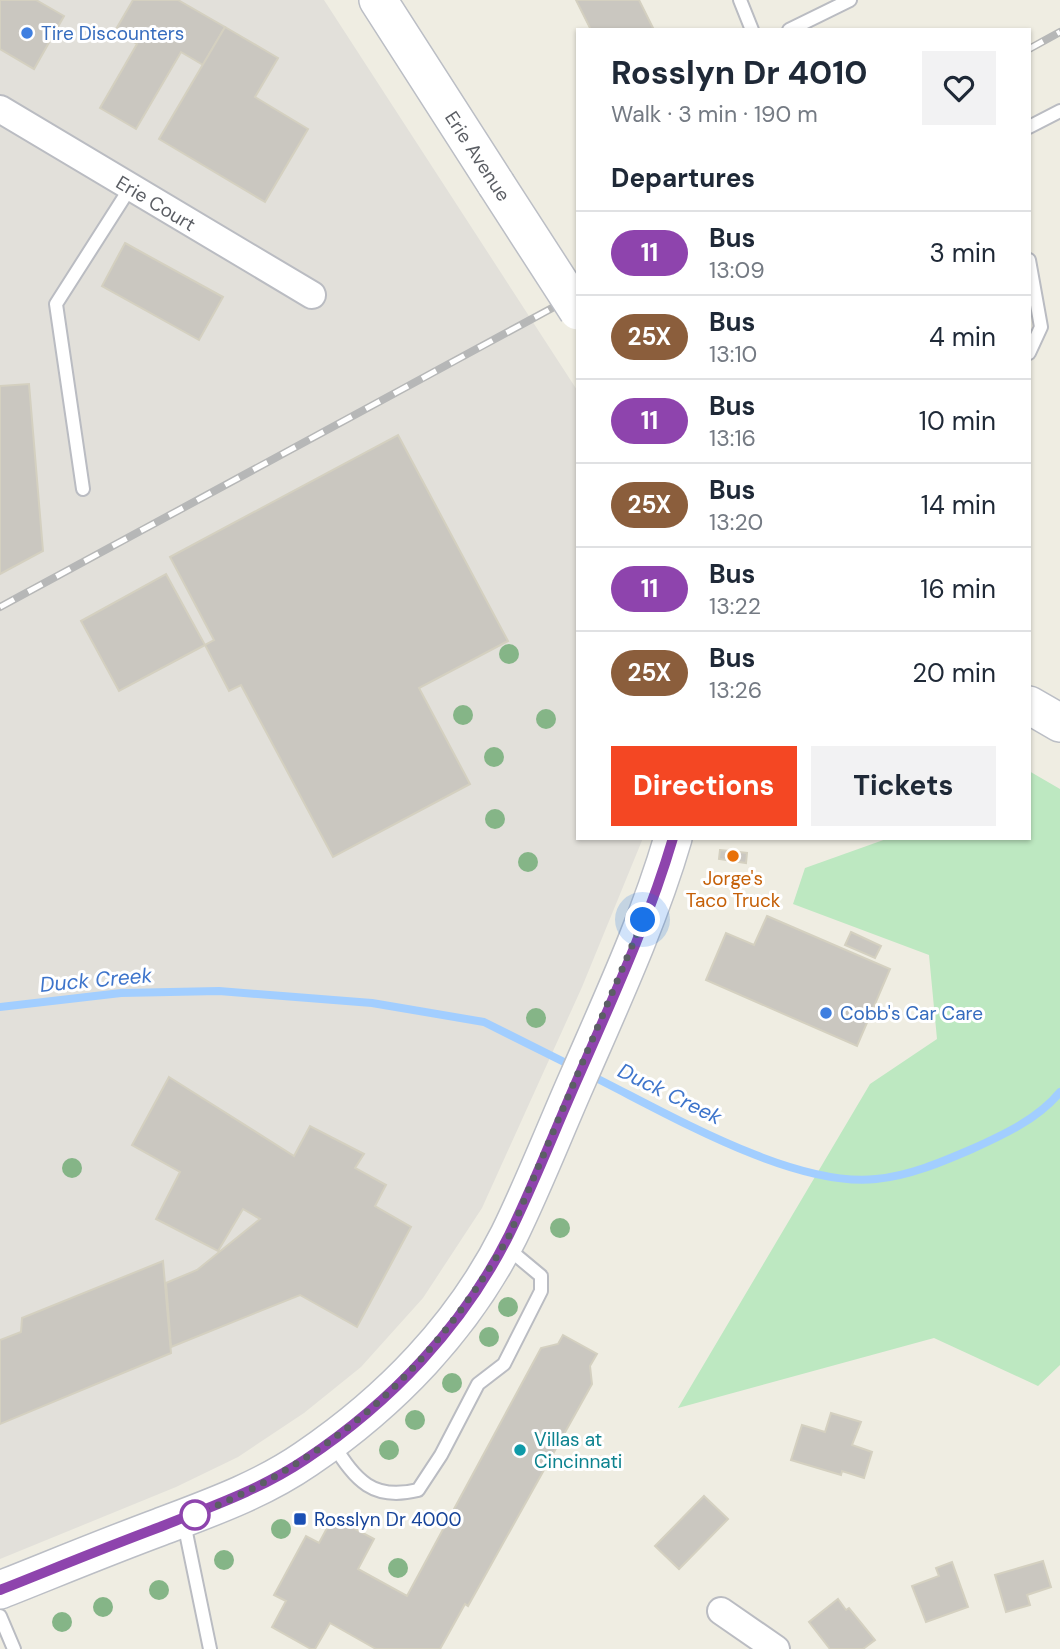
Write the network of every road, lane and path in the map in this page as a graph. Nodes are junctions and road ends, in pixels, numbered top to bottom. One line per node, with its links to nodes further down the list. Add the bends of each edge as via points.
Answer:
1 (377, 0): 12 (street, Erie Avenue, bridge)
2 (740, 0): 4 (lane)
3 (850, 0): 5 (lane)
4 (751, 28)
5 (793, 28)
6 (0, 109): 9 (street, Erie Court)
7 (1060, 111): 8 (lane)
8 (1031, 126)
9 (130, 188): 11 (street, Erie Court); 14 (lane, via 56,304)
10 (1031, 271): 13 (lane, via 1041,327)
11 (312, 295)
12 (576, 309)
13 (1031, 349)
14 (83, 489)
15 (1031, 706): 16 (street)
16 (1060, 723)
17 (672, 840): 18 (street, via 662,877 592,1046)
18 (503, 1245): 19 (street, via 448,1330 405,1379); 19 (lane, via 541,1276 541,1291 504,1364 478,1384 418,1490 397,1495 368,1488 349,1471)
19 (331, 1441): 20 (street, via 247,1492)
20 (183, 1519): 21 (street); 25 (lane)
21 (0, 1590)
22 (721, 1611): 26 (street)
23 (0, 1616): 24 (lane)
24 (14, 1649)
25 (209, 1649)
26 (776, 1649)

